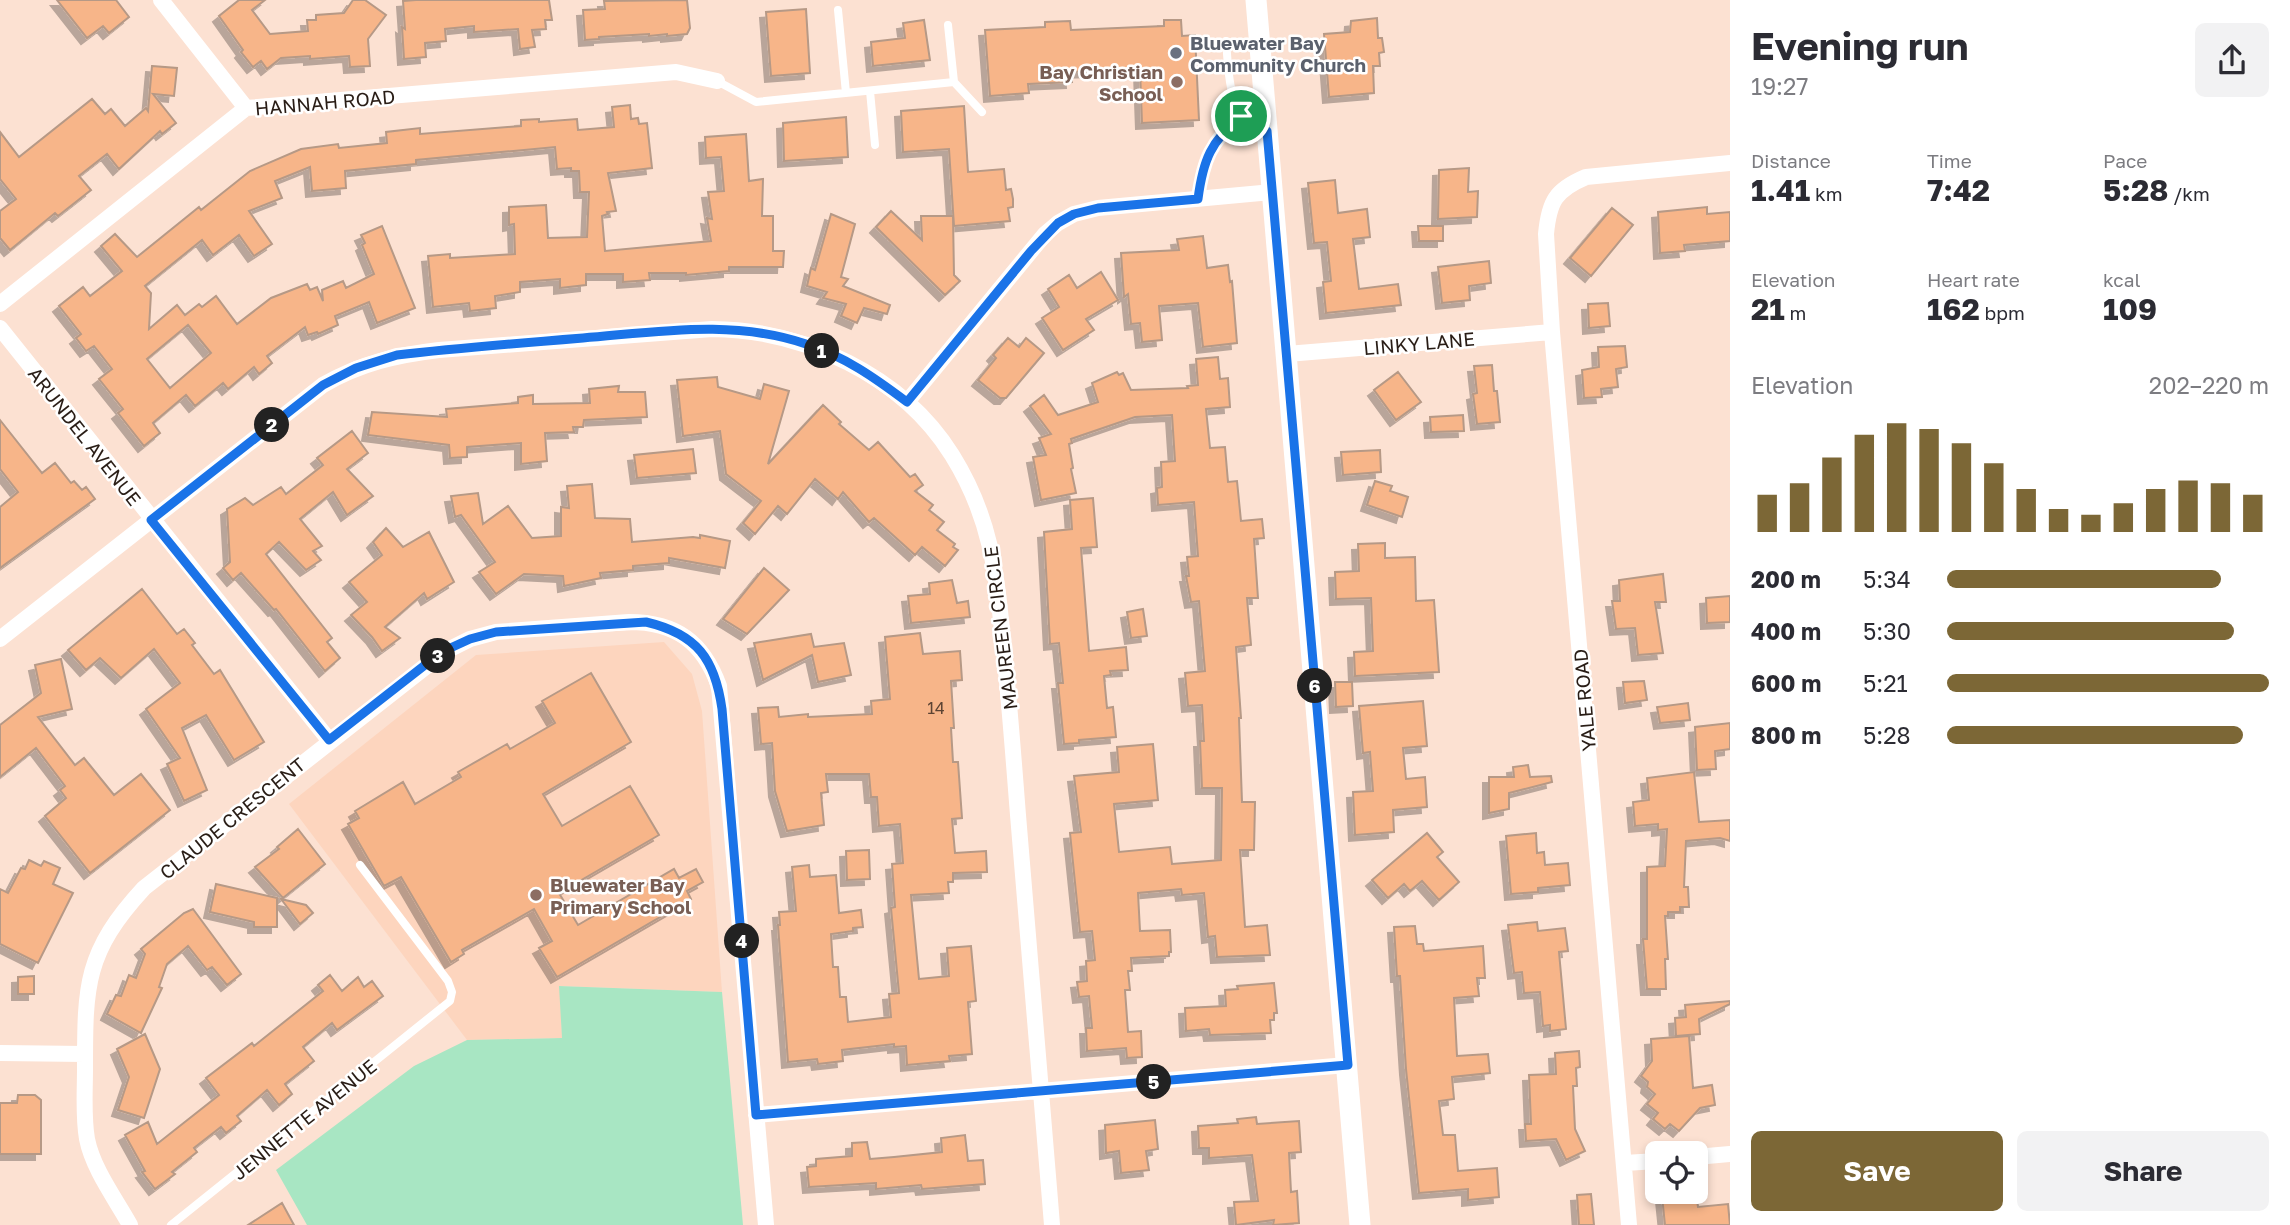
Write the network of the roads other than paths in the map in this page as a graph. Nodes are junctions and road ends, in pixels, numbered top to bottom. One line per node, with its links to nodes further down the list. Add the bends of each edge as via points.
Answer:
1 (161, 0): 10 (street)
2 (1256, 0): 13 (street)
3 (838, 10): 9 (lane)
4 (948, 25): 7 (lane)
5 (1226, 41): 12 (lane, via 1231,86)
6 (717, 80): 9 (lane, via 756,102); 10 (street, HANNAH ROAD, via 676,72)
7 (954, 82): 8 (lane); 11 (lane)
8 (870, 91): 9 (lane); 14 (lane)
9 (846, 93)
10 (246, 108): 18 (street, HANNAH ROAD)
11 (982, 112)
12 (1241, 116): 13 (lane); 17 (lane, via 1213,143)
13 (1267, 131): 16 (street)
14 (875, 145)
15 (1730, 163): 20 (street, YALE ROAD, via 1606,173 1571,183 1559,192 1551,203 1546,234)
16 (1273, 192): 17 (street); 21 (street)
17 (1198, 199): 22 (street, via 1098,208 1058,223)
18 (0, 304)
19 (0, 328): 23 (street, ARUNDEL AVENUE)
20 (1552, 332): 21 (street, LINKY LANE); 35 (street, YALE ROAD)
21 (1287, 354): 29 (street)
22 (907, 402): 23 (street, MAUREEN CIRCLE, via 830,354 785,338 737,329 678,330 397,355 323,385); 30 (street, MAUREEN CIRCLE, via 957,464 982,518 995,564)
23 (151, 520): 24 (street, MAUREEN CIRCLE); 25 (street, ARUNDEL AVENUE)
24 (0, 639)
25 (329, 740): 28 (street, CLAUDE CRESCENT, via 144,888 120,914 94,960); 31 (street, CLAUDE CRESCENT, via 446,650 470,639 496,632 629,622 668,627 688,638 703,652 719,686)
26 (360, 865): 37 (lane, JENNETTE AVENUE, via 450,985 452,997 438,1013)
27 (0, 1053): 28 (street)
28 (85, 1054): 36 (street, CLAUDE CRESCENT, via 87,1140)
29 (1348, 1065): 30 (street); 40 (street)
30 (1041, 1091): 31 (street); 39 (street, MAUREEN CIRCLE)
31 (756, 1115): 38 (street, CLAUDE CRESCENT)
32 (1730, 1154): 33 (street)
33 (1708, 1156)
34 (1645, 1162): 35 (street)
35 (1625, 1163): 41 (street, YALE ROAD)
36 (130, 1225)
37 (171, 1225)
38 (766, 1225)
39 (1052, 1225)
40 (1360, 1225)
41 (1629, 1225)

